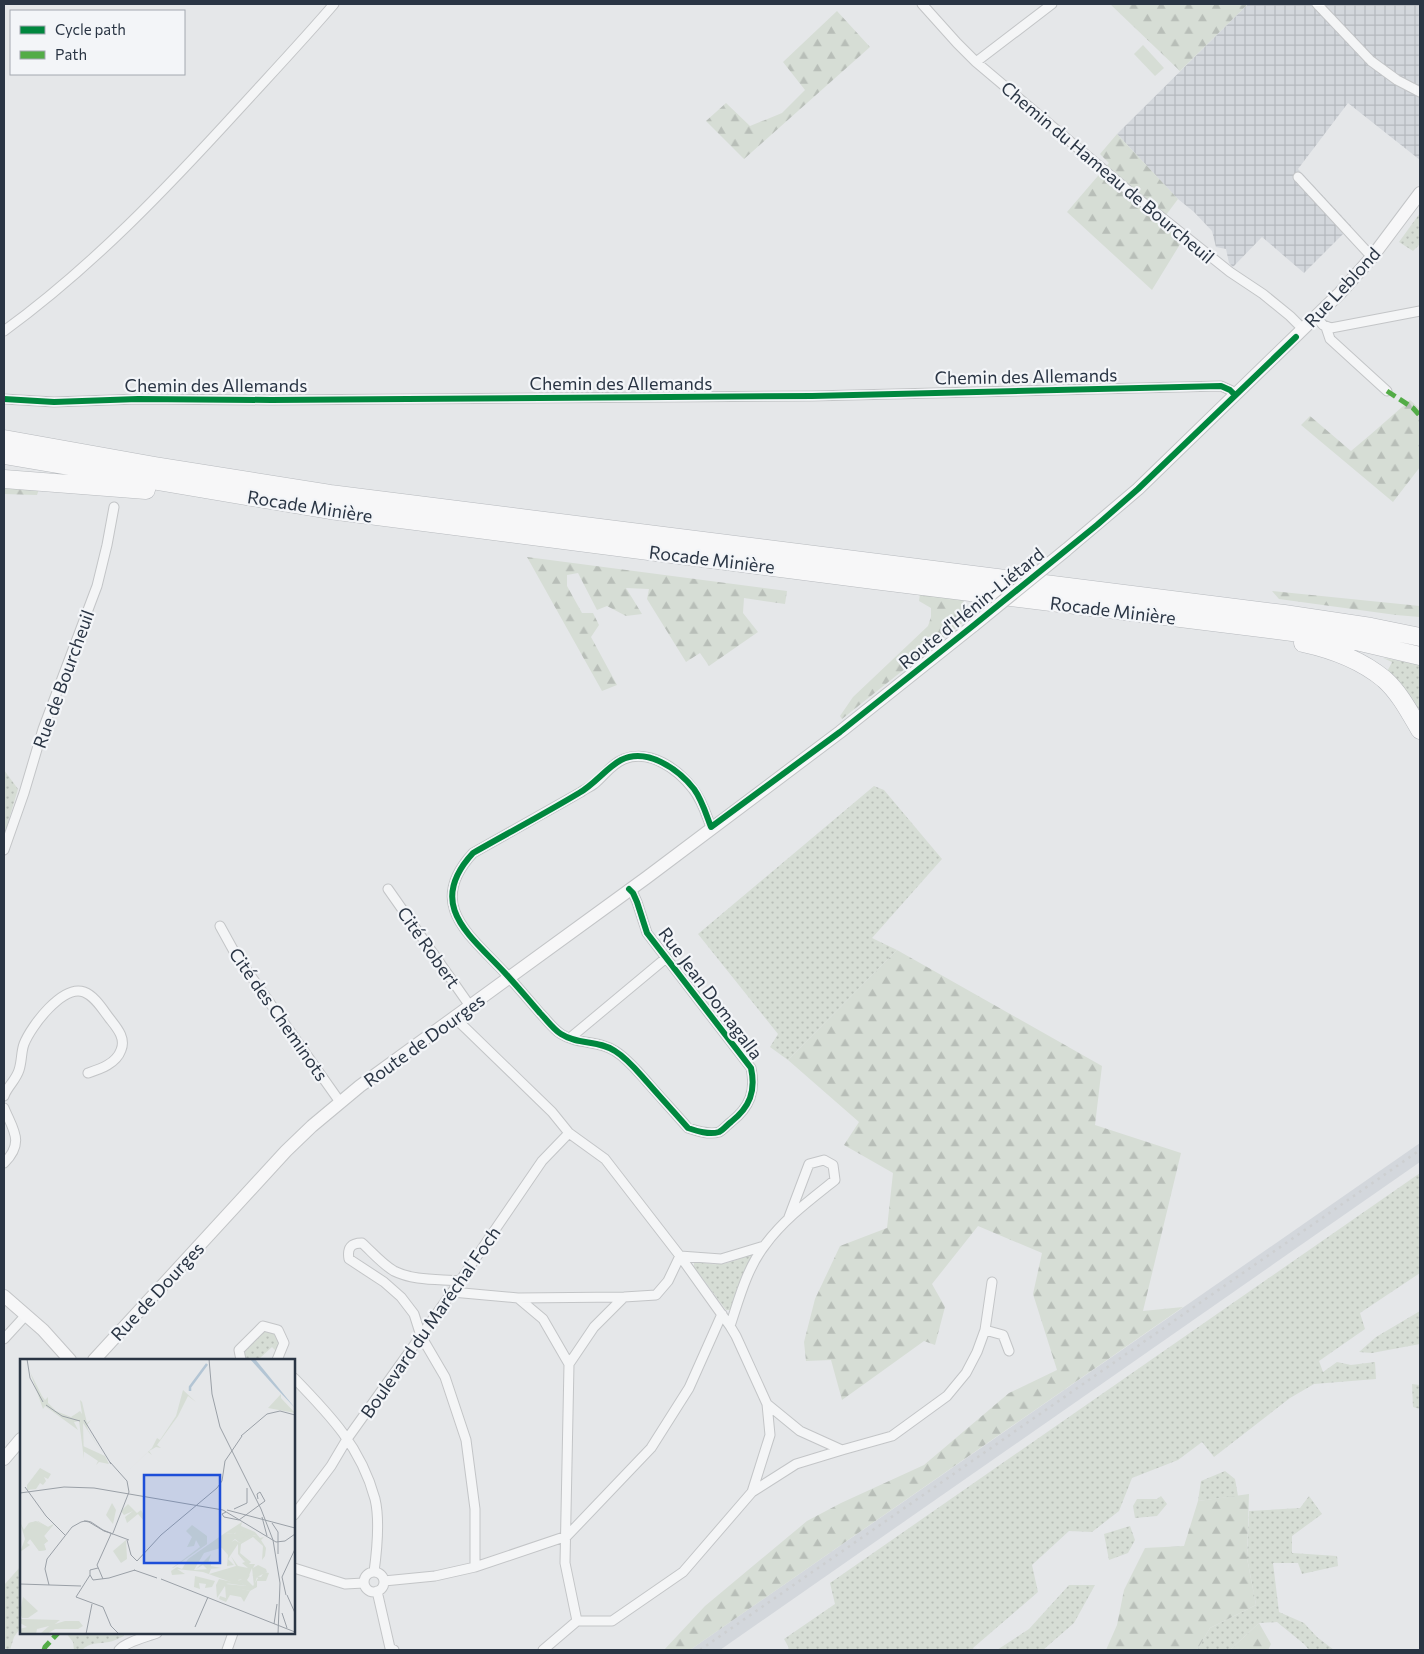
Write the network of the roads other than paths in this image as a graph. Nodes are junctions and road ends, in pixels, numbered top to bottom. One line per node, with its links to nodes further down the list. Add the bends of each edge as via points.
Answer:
1 (334, 4): 14 (street, via 150,205 80,271)
2 (922, 4): 5 (street, Chemin du Hameau de Bourcheuil)
3 (1052, 4): 5 (street)
4 (1317, 4): 6 (street, via 1371,61)
5 (976, 62): 13 (street, Chemin du Hameau de Bourcheuil, via 1130,192 1230,272 1264,294)
6 (1420, 92)
7 (1298, 177): 9 (street)
8 (1420, 192): 9 (main road, Rue Leblond)
9 (1372, 257): 11 (main road, Rue Leblond)
10 (1420, 311): 12 (street)
11 (1316, 317): 12 (street); 13 (main road, Rue Leblond)
12 (1326, 327): 15 (street, via 1330,339)
13 (1303, 329): 16 (main road, Rue Leblond)
14 (4, 331)
15 (1387, 391)
16 (1235, 395): 17 (street, Chemin des Allemands, via 1221,386 802,396 54,402); 31 (main road, Route d'Hénin-Liétard, bridge, via 1138,489 1066,550 840,732)
17 (4, 399)
18 (4, 429): 21 (highway, via 136,457)
19 (4, 439): 21 (highway, Rocade Minière)
20 (4, 455): 24 (highway, Rocade Minière)
21 (155, 466): 25 (highway, Rocade Minière, via 330,494)
22 (4, 479): 24 (highway, via 132,488)
23 (114, 506): 32 (street, Rue de Bourcheuil, via 97,586 43,729)
24 (330, 510): 26 (highway, Rocade Minière)
25 (1284, 614): 27 (highway, via 1330,614); 28 (highway, Rocade Minière)
26 (1218, 622): 29 (highway, Rocade Minière, via 1356,641); 30 (highway, via 1237,632 1307,644 1352,660 1385,680)
27 (1420, 625)
28 (1420, 637)
29 (1420, 656)
30 (1420, 730)
31 (711, 827): 33 (main road, Route d'Hénin-Liétard); 38 (street, Rue Jean Domagalla, via 704,807 683,778 660,761 635,756 623,759 594,784 472,854 456,876 452,902 466,932)
32 (4, 850)
33 (646, 878): 35 (main road, Route de Dourges)
34 (388, 889): 39 (street, Cité Robert)
35 (629, 890): 37 (street, Rue Jean Domagalla, via 637,902 647,933); 38 (main road, Route de Dourges)
36 (220, 926): 44 (street, Cité des Cheminots, via 236,955)
37 (666, 958): 41 (street); 41 (street, Rue Jean Domagalla, via 751,1068 754,1082 750,1101 738,1117 718,1132 702,1133 688,1128 629,1062 615,1051)
38 (509, 977): 39 (main road, Route de Dourges); 41 (street, Rue Jean Domagalla, via 555,1030)
39 (470, 1006): 40 (main road, Route de Dourges)
40 (454, 1017): 44 (main road, Route de Dourges); 46 (street, via 552,1112)
41 (570, 1038)
42 (88, 1073): 43 (street, via 105,1068 115,1060 121,1051 122,1036 93,997 83,991 74,991 60,998 33,1028 22,1048 19,1069)
43 (4, 1096)
44 (340, 1102): 49 (main road, Route de Dourges, via 286,1151)
45 (4, 1108): 47 (street, via 15,1129 16,1146)
46 (569, 1133): 51 (street, via 605,1159); 52 (street, Boulevard du Maréchal Foch, via 542,1161)
47 (4, 1163)
48 (789, 1218): 48 (street, via 835,1180 833,1165 824,1160 809,1164); 50 (street)
49 (220, 1222): 66 (main road, Rue de Dourges)
50 (764, 1246): 51 (street, via 721,1259); 60 (street, via 744,1283)
51 (680, 1256): 56 (street, via 668,1281 656,1295); 59 (street)
52 (460, 1281): 54 (street, Boulevard du Maréchal Foch); 62 (street, via 411,1277 394,1271 362,1243 350,1246 349,1259 400,1297 414,1314)
53 (992, 1282): 61 (street)
54 (452, 1292): 57 (street); 62 (street, Boulevard du Maréchal Foch)
55 (4, 1296): 58 (main road)
56 (624, 1297): 57 (street); 69 (street, via 594,1327)
57 (518, 1298): 69 (street, via 543,1320)
58 (26, 1314): 63 (street); 65 (main road)
59 (722, 1314): 60 (street); 78 (street, via 689,1388 651,1448)
60 (730, 1326): 71 (street)
61 (985, 1330): 64 (street, via 1004,1335); 74 (street, via 966,1372 947,1396 892,1436)
62 (421, 1336): 72 (street, Boulevard du Maréchal Foch); 79 (street, via 446,1377 466,1440 475,1509)
63 (4, 1339)
64 (1008, 1351)
65 (69, 1359)
66 (95, 1359)
67 (241, 1359): 68 (street, via 239,1350 263,1326 278,1330 284,1343)
68 (277, 1359)
69 (570, 1364): 78 (street)
70 (295, 1379): 72 (street)
71 (767, 1404): 74 (street, via 800,1431); 76 (street, via 770,1435)
72 (347, 1439): 77 (street, Boulevard du Maréchal Foch); 81 (street, via 357,1453 375,1500 378,1547)
73 (20, 1440): 75 (main road)
74 (842, 1450): 76 (street, via 796,1464)
75 (4, 1458)
76 (752, 1492): 85 (street, via 683,1572 612,1621)
77 (295, 1514)
78 (566, 1536): 79 (street); 85 (street, via 565,1564)
79 (475, 1567): 82 (street, via 435,1576)
80 (295, 1568): 83 (street, via 345,1584)
81 (374, 1572): 82 (street, via 380,1574); 83 (street, via 366,1576)
82 (384, 1581): 84 (street, via 382,1589)
83 (364, 1583): 84 (street, via 372,1592)
84 (377, 1592): 90 (street)
85 (577, 1620): 91 (street)
86 (154, 1634): 88 (street)
87 (233, 1634): 89 (street)
88 (119, 1650)
89 (227, 1650)
90 (391, 1650)
91 (544, 1650)

